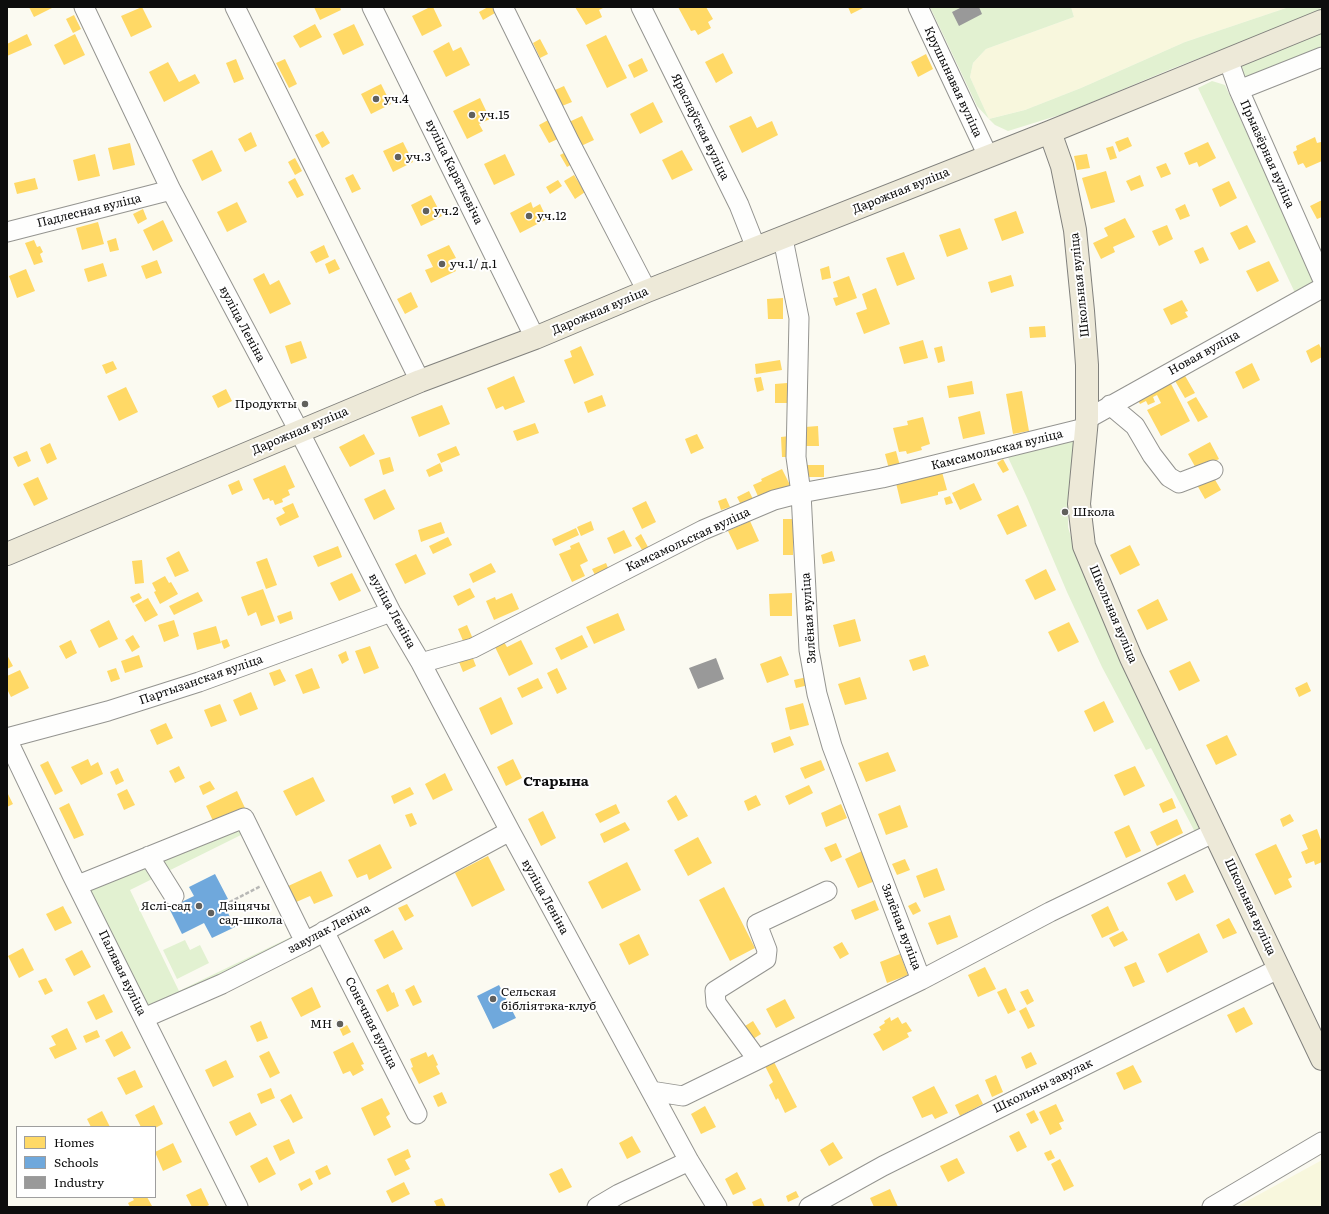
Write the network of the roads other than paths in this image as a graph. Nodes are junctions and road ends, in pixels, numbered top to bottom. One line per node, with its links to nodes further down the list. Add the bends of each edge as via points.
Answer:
1 (84, 7): 13 (street, вуліца Леніна)
2 (235, 7): 21 (street)
3 (372, 7): 20 (street, вуліца Караткевіча)
4 (504, 7): 19 (street, via 569,141)
5 (641, 7): 16 (street, Яраслаўская вуліца, via 739,205)
6 (918, 7): 12 (street, Крушынавая вуліца)
7 (1322, 21): 9 (main road, Дарожная вуліца)
8 (1322, 57): 10 (street, Прыазёрная вуліца)
9 (1228, 59): 10 (street); 11 (main road, Дарожная вуліца)
10 (1239, 90): 17 (street, Прыазёрная вуліца)
11 (1050, 132): 12 (main road, Дарожная вуліца); 23 (main road, Школьная вуліца, via 1062,166 1075,230 1087,365)
12 (988, 156): 15 (main road, Дарожная вуліца)
13 (172, 190): 14 (street, Падлесная вуліца); 24 (street, вуліца Леніна)
14 (7, 232)
15 (783, 239): 16 (main road, Дарожная вуліца); 26 (street, Зялёная вуліца, via 799,318 796,457)
16 (756, 248): 19 (main road, Дарожная вуліца)
17 (1322, 278)
18 (1322, 288): 22 (street, Новая вуліца)
19 (647, 291): 20 (main road, Дарожная вуліца)
20 (535, 338): 21 (main road, Дарожная вуліца)
21 (420, 381): 24 (main road, Дарожная вуліца)
22 (1110, 405): 23 (street, Новая вуліца); 25 (street, via 1135,426 1169,477 1180,482)
23 (1086, 423): 26 (street, Камсамольская вуліца, via 882,478); 32 (main road, Школьная вуліца, via 1079,504 1084,546 1131,658)
24 (299, 431): 27 (main road, Дарожная вуліца); 28 (street, вуліца Леніна)
25 (1213, 470)
26 (801, 493): 29 (street, Камсамольская вуліца, via 774,500 703,530 473,648); 40 (street, Зялёная вуліца, via 809,650 817,694 832,746)
27 (7, 554)
28 (392, 612): 29 (street, вуліца Леніна); 30 (street, Партызанская вуліца, via 199,682)
29 (421, 663): 31 (street, вуліца Леніна)
30 (7, 739): 34 (street, Палявая вуліца)
31 (510, 832): 37 (street, завулак Леніна); 44 (street, вуліца Леніна)
32 (1215, 832): 39 (main road, Школьная вуліца); 40 (street, via 1050,912)
33 (149, 856): 34 (street); 36 (street); 38 (street, via 244,818)
34 (78, 885): 41 (street, Палявая вуліца)
35 (827, 891): 42 (street, via 757,924 766,950 766,958 715,991 716,1003)
36 (174, 896)
37 (324, 931): 38 (street, завулак Леніна); 46 (street, Сонечная вуліца)
38 (305, 942): 41 (street, завулак Леніна, via 222,984)
39 (1278, 969): 43 (main road, Школьная вуліца); 53 (street, Школьны завулак, via 883,1166)
40 (921, 980): 42 (street)
41 (144, 1018): 50 (street, Палявая вуліца)
42 (757, 1059): 45 (street)
43 (1322, 1059)
44 (651, 1091): 45 (street); 47 (street, вуліца Леніна)
45 (683, 1096): 47 (street)
46 (417, 1114)
47 (668, 1122): 49 (street, вуліца Леніна)
48 (1322, 1142): 54 (street)
49 (689, 1161): 51 (street); 52 (street, вуліца Леніна)
50 (238, 1207)
51 (597, 1207)
52 (717, 1207)
53 (809, 1207)
54 (1212, 1207)

